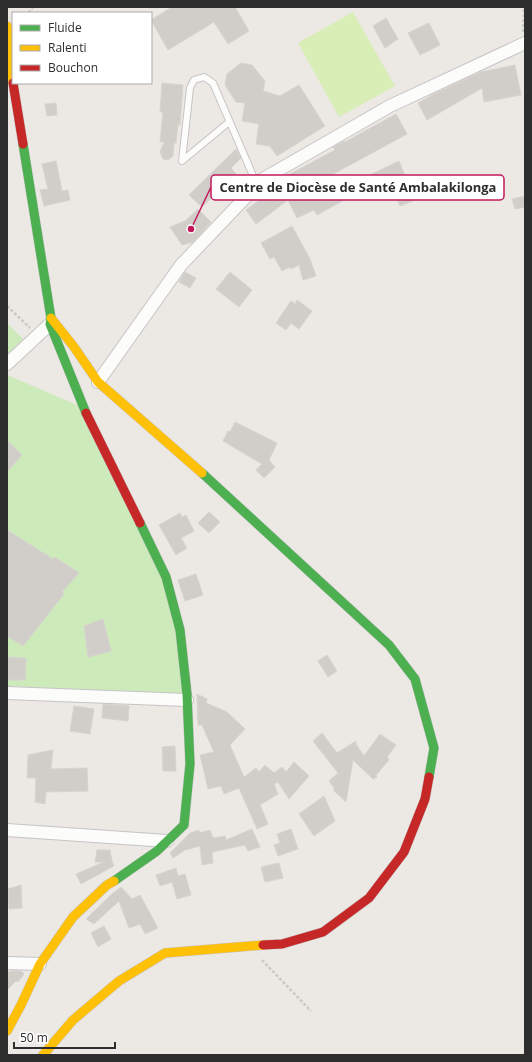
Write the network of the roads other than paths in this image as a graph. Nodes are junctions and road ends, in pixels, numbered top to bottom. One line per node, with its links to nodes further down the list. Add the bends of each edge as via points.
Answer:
1 (7, 26): 3 (street)
2 (524, 43): 6 (street, via 390,106 263,179)
3 (12, 75)
4 (13, 84): 7 (street)
5 (229, 122): 5 (lane, via 212,83 204,78 194,80 190,88 182,161); 6 (lane)
6 (257, 185): 9 (street, via 181,265)
7 (50, 321): 8 (street); 9 (street, via 74,347); 11 (street, via 84,408 166,577 180,630)
8 (7, 364)
9 (98, 382): 17 (street, via 178,451 389,645 415,679 434,748 424,799 404,852 369,898 323,932 282,944 165,953 119,981 73,1020)
10 (7, 693): 11 (street)
11 (187, 700): 13 (street, via 190,764 184,825)
12 (7, 830): 13 (street)
13 (167, 841): 15 (street, via 157,851 107,885 73,917)
14 (7, 963): 15 (street)
15 (40, 964): 16 (street)
16 (7, 1031)
17 (43, 1055)

